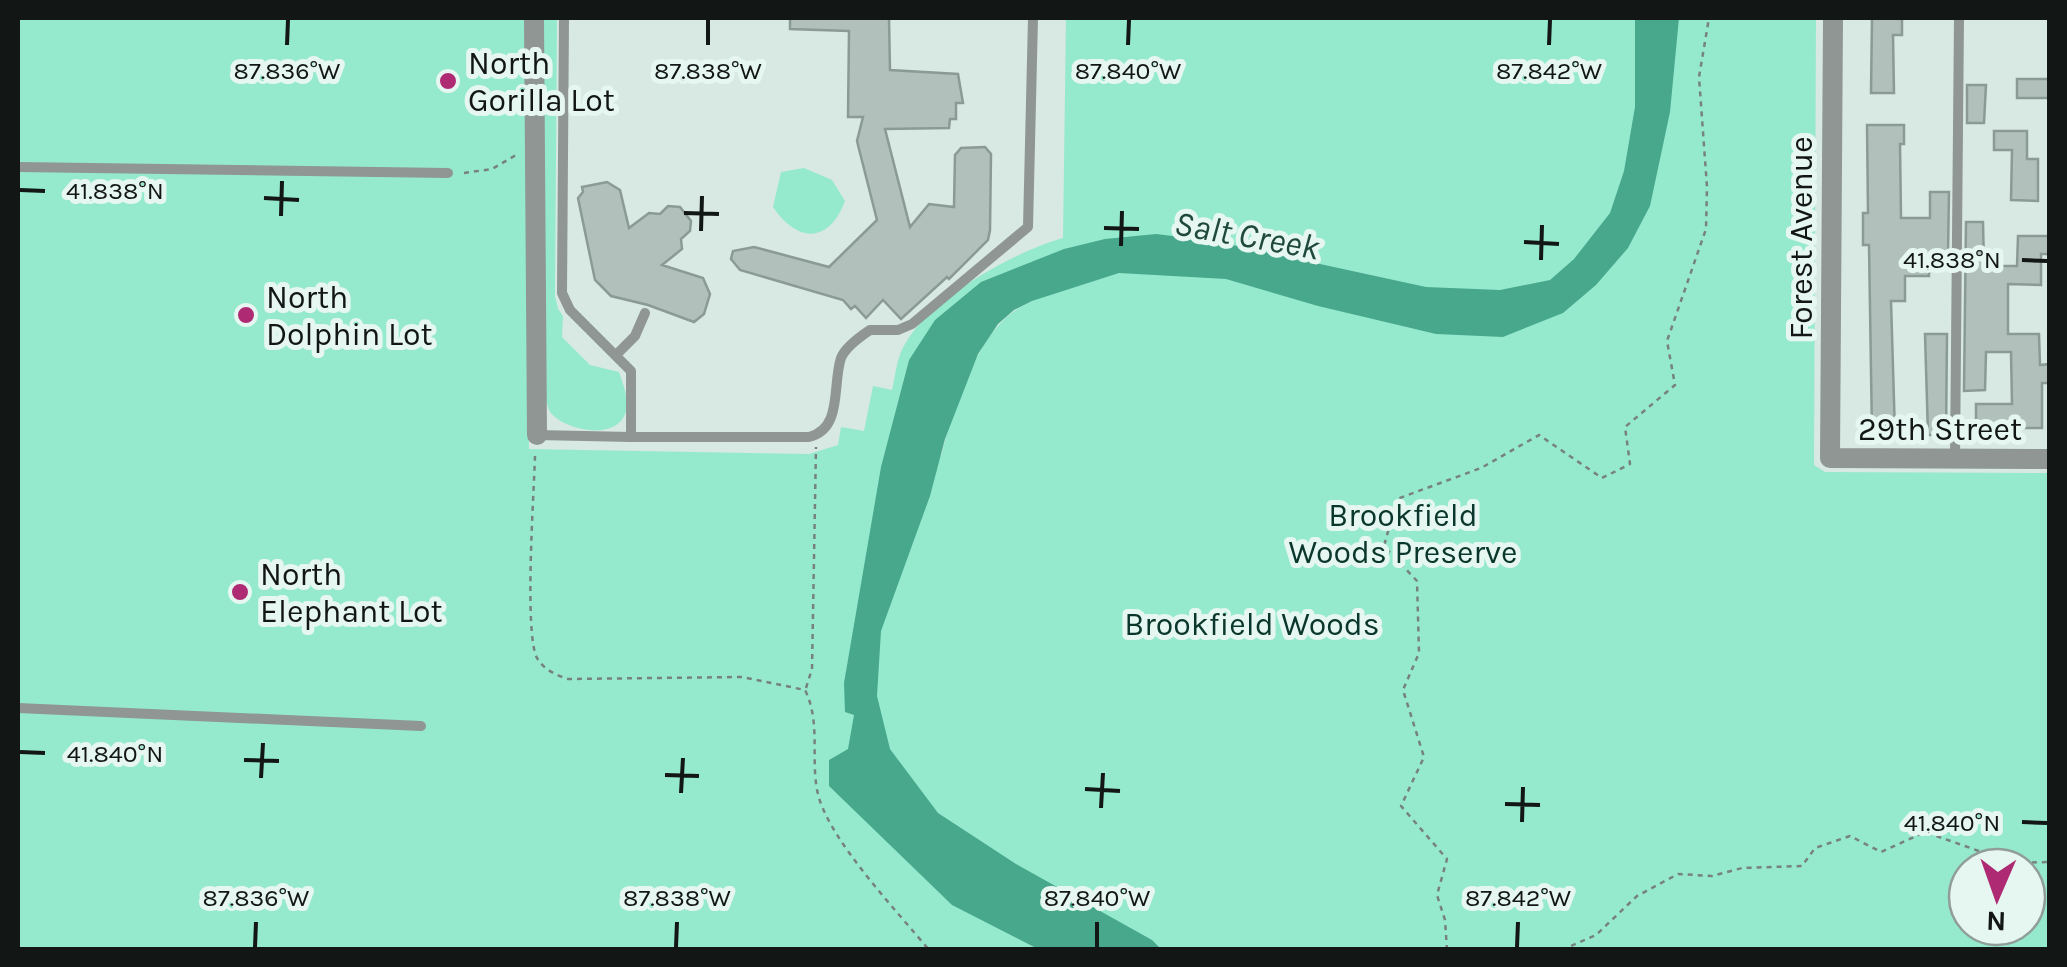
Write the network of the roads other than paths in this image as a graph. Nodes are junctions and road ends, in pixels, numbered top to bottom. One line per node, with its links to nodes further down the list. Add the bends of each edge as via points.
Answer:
1 (534, 18): 10 (street)
2 (564, 18): 9 (lane, via 562,293 570,310)
3 (1034, 18): 11 (lane, via 1028,227 912,324 870,330 842,355 830,423 816,435)
4 (1833, 18): 12 (street, Forest Avenue)
5 (1959, 18): 13 (lane)
6 (18, 167): 7 (lane)
7 (448, 173)
8 (645, 313): 9 (lane)
9 (617, 354): 11 (lane, via 631,372)
10 (538, 435): 11 (lane)
11 (632, 437)
12 (1830, 458): 13 (street, 29th Street)
13 (1955, 458): 14 (street, 29th Street)
14 (2050, 459)
15 (18, 708): 16 (lane)
16 (422, 726)

